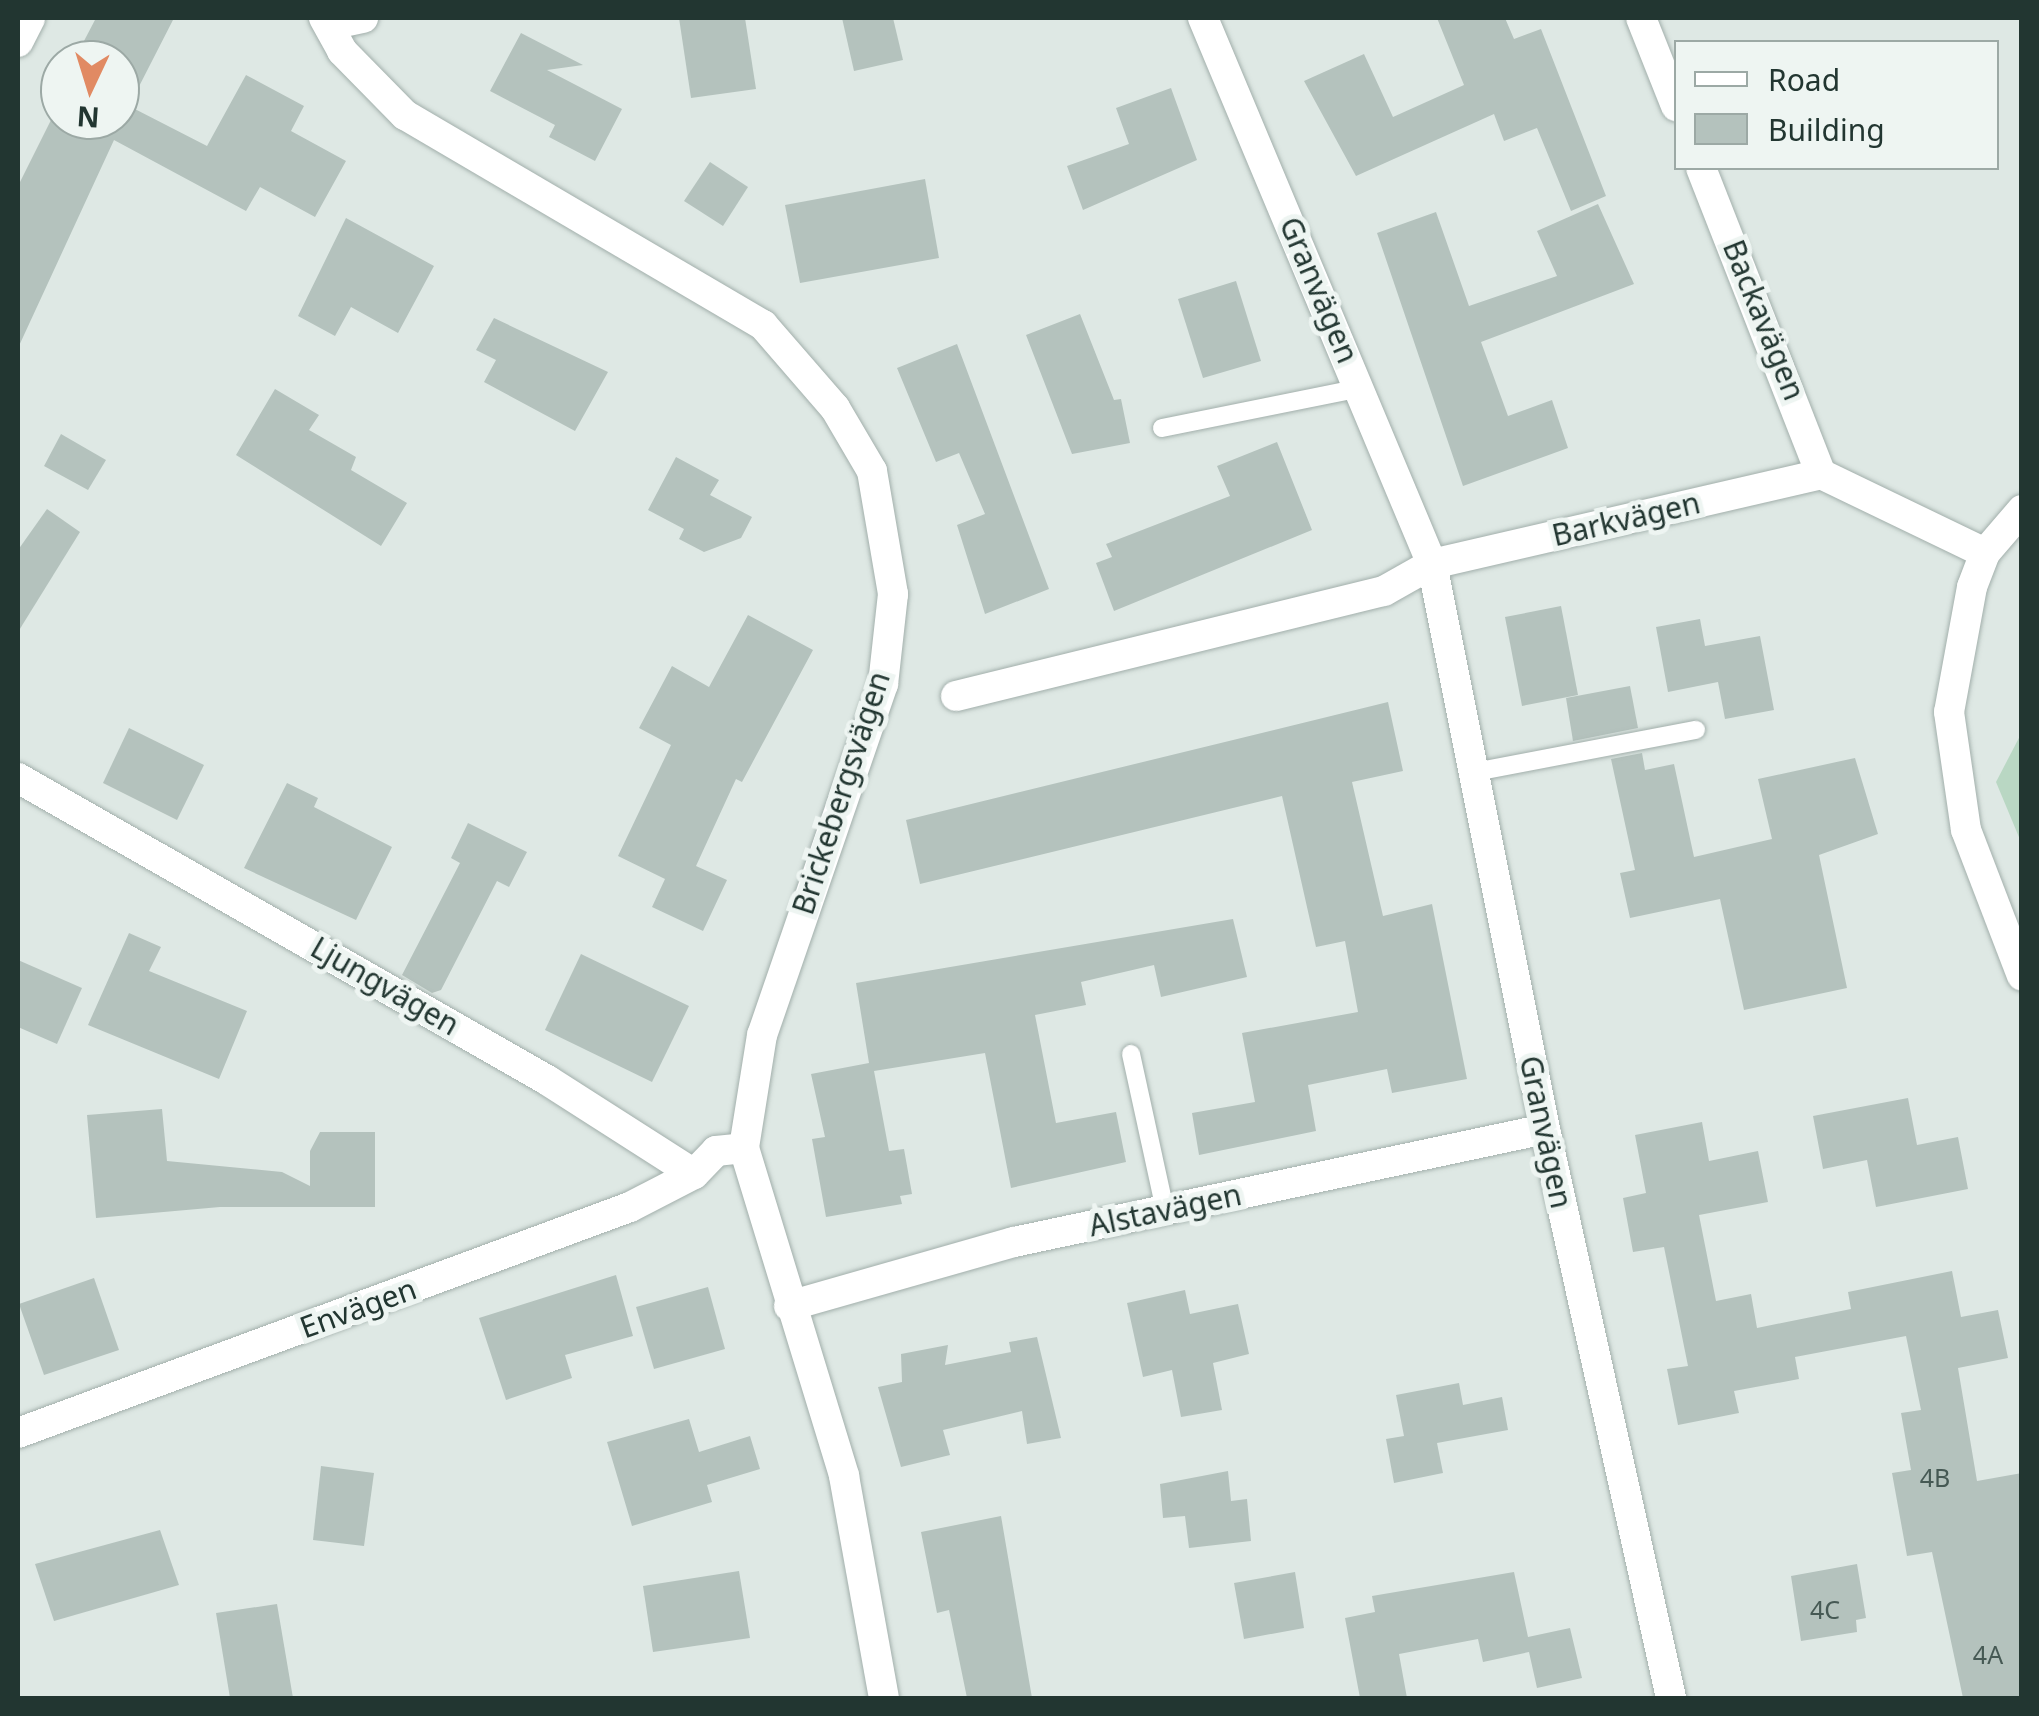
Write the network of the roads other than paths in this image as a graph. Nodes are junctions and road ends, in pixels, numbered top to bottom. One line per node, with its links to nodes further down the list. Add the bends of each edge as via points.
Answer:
1 (30, 18): 6 (street)
2 (363, 18): 5 (street)
3 (1203, 18): 9 (street, Granvägen)
4 (1642, 18): 7 (street)
5 (327, 21): 22 (street, Brickebergsvägen, via 342,52 405,115 763,325 835,408 872,471 894,594 882,684 762,1035)
6 (18, 42)
7 (1674, 101)
8 (1702, 170): 11 (street, Backavägen)
9 (1360, 388): 10 (lane); 14 (street, Granvägen)
10 (1162, 428)
11 (1821, 474): 13 (street); 14 (street, Barkvägen)
12 (2022, 510): 13 (street)
13 (1985, 553): 19 (street, via 1960,642 1950,760 1966,830)
14 (1432, 564): 15 (street, via 1384,591); 17 (street, Granvägen)
15 (956, 696)
16 (1696, 730): 17 (lane)
17 (1475, 772): 21 (street, Granvägen)
18 (18, 778): 23 (street, Ljungvägen, via 547,1080)
19 (2022, 976)
20 (1131, 1054): 24 (lane)
21 (1544, 1129): 24 (street, Alstavägen); 28 (street, Granvägen)
22 (744, 1148): 23 (street, via 716,1151); 25 (street, Brickebergsvägen)
23 (694, 1174): 26 (street, Envägen, via 630,1206)
24 (1165, 1210): 25 (street, Alstavägen, via 1014,1242)
25 (789, 1306): 27 (street, Brickebergsvägen, via 844,1476)
26 (18, 1433)
27 (884, 1698)
28 (1671, 1698)

